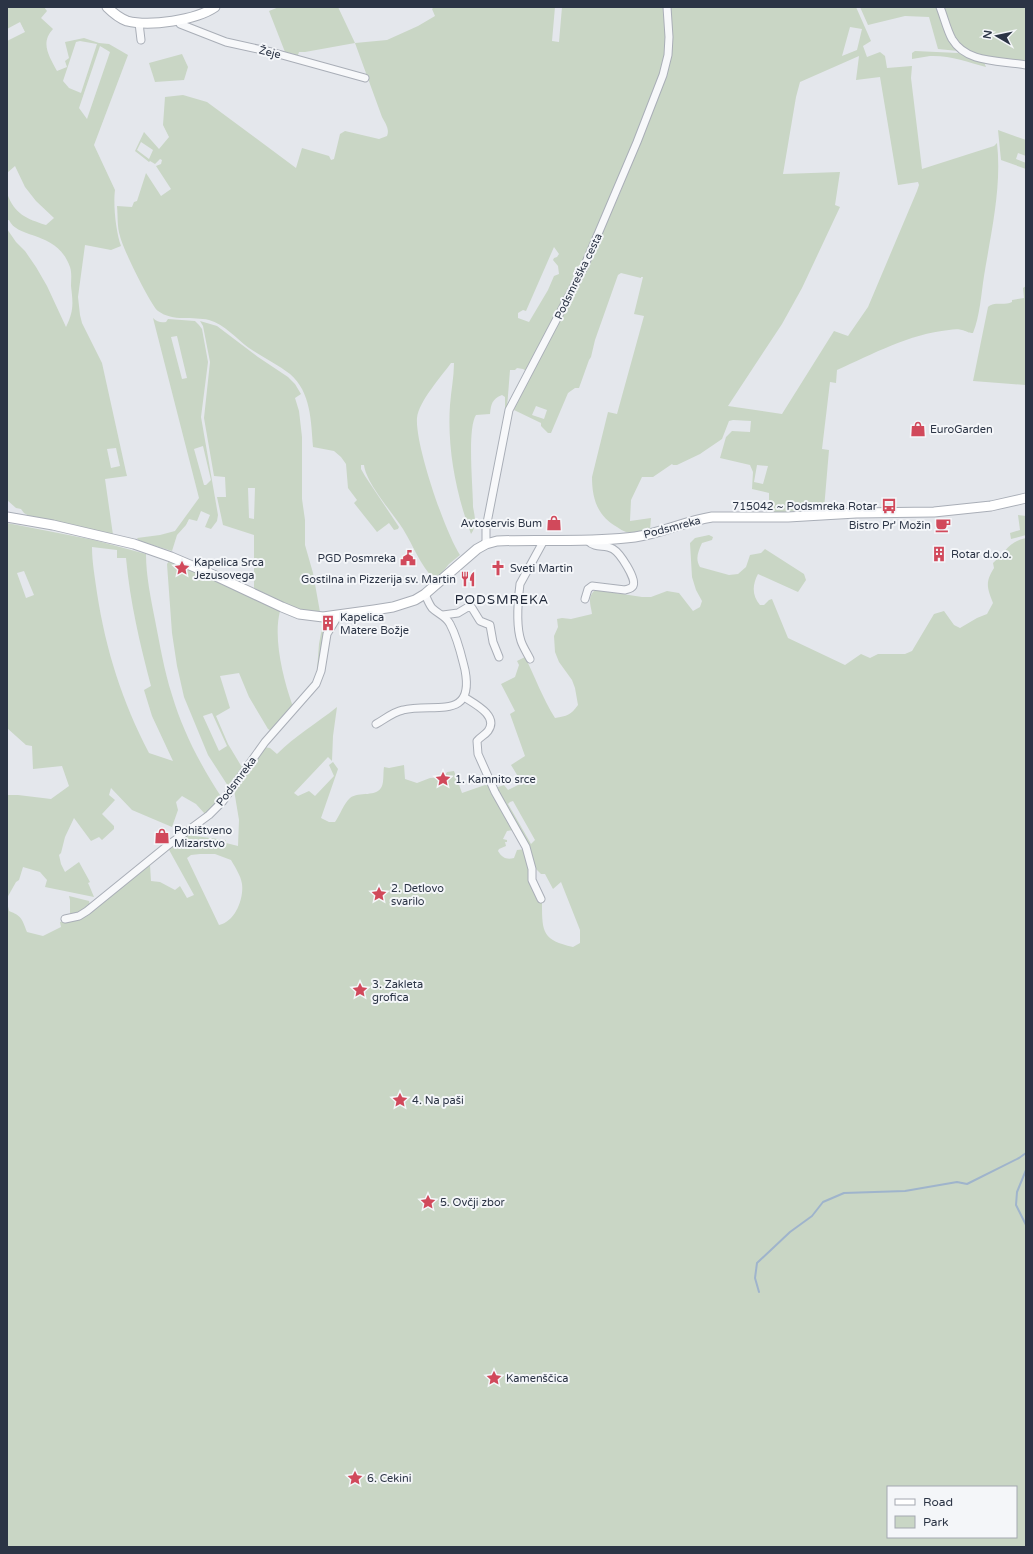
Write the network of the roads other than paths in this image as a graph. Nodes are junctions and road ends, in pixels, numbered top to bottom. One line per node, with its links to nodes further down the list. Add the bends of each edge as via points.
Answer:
1 (107, 7): 6 (street, via 120,18)
2 (215, 7): 5 (street)
3 (667, 7): 14 (street, Podsmreška cesta, via 668,55 654,100 584,267 509,410 486,528)
4 (940, 7): 8 (street, via 952,39 964,53 986,60)
5 (179, 20): 6 (street); 9 (street, Žeje, via 180,24 218,40)
6 (139, 23): 7 (street)
7 (141, 40)
8 (1026, 65)
9 (365, 78)
10 (1026, 498): 12 (street, Podsmreka, via 991,506 934,512 712,517 636,537)
11 (7, 517): 18 (street, Podsmreka, via 134,544 171,556 299,614)
12 (588, 541): 13 (street, Podsmreka); 16 (street, via 592,545 613,548 622,558 634,581 633,586 625,590 592,586 588,589)
13 (543, 542): 14 (street, Podsmreka, via 503,541); 20 (street, via 519,590 519,631 521,642)
14 (486, 544): 15 (street, Podsmreka)
15 (425, 594): 17 (street, via 434,609); 18 (street, Podsmreka, via 393,607)
16 (585, 599)
17 (443, 615): 19 (street, via 472,608 480,621 490,625 493,642); 21 (street, via 456,636 461,653 467,690)
18 (338, 616): 24 (street, Podsmreka, via 328,634 321,672 316,684 265,742 223,801 209,815 87,911)
19 (500, 657)
20 (530, 659)
21 (464, 697): 22 (street, via 451,706 404,709); 23 (street, via 479,706 491,721 491,727 477,742 478,754 495,792 526,847 532,880)
22 (376, 724)
23 (541, 899)
24 (65, 919)

